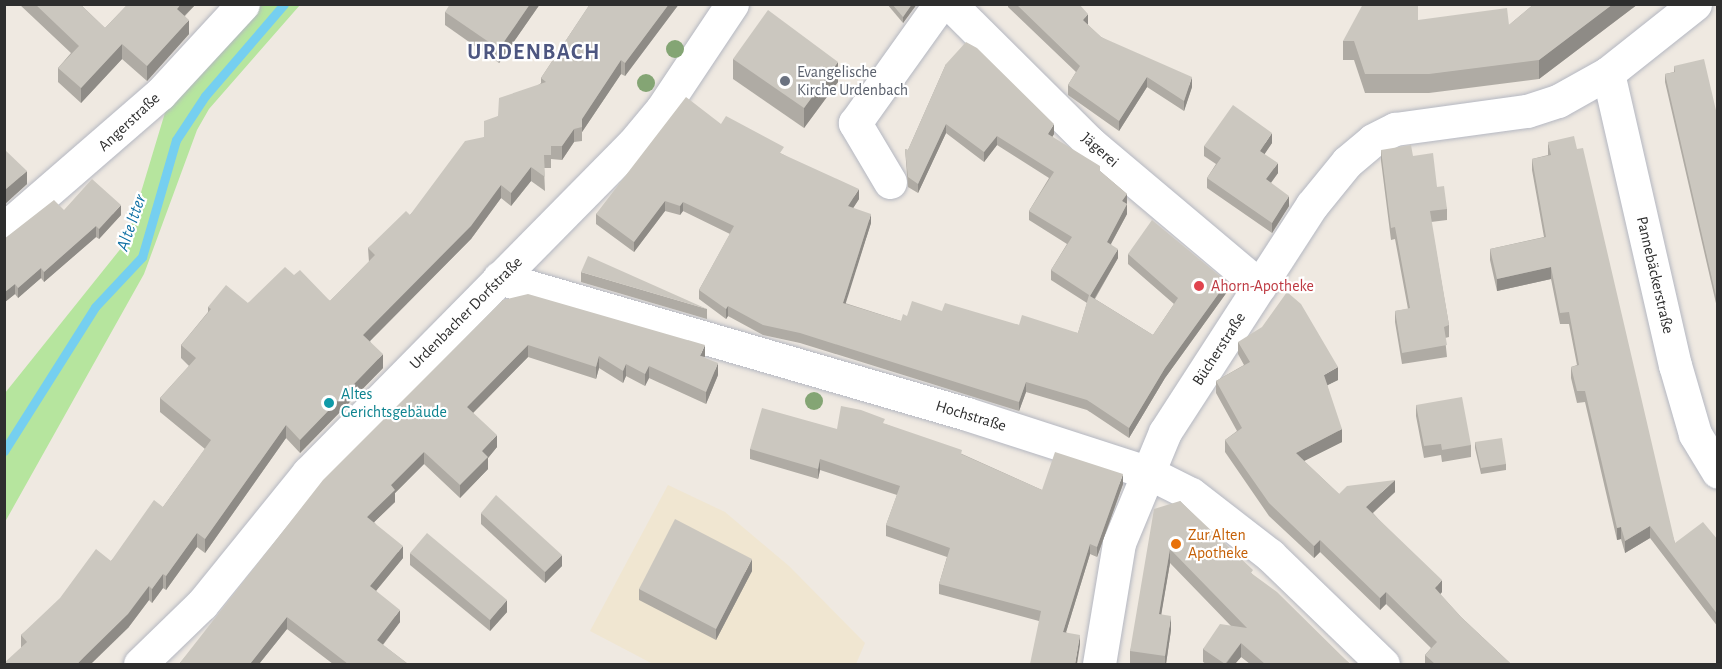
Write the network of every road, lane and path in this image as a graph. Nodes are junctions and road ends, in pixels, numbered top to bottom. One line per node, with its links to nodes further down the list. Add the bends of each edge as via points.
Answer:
1 (243, 4): 8 (street, Angerstraße, via 159,94)
2 (732, 4): 9 (street, Urdenbacher Dorfstraße, via 662,109 631,146)
3 (940, 4): 7 (street, via 855,123)
4 (950, 4): 10 (street, Jägerei, via 1090,143)
5 (1695, 4): 6 (street, Bücherstraße)
6 (1608, 73): 10 (street, Bücherstraße, via 1558,101 1527,111 1395,129 1373,140 1325,187); 12 (street, Pannebäckerstraße, via 1675,365 1695,434)
7 (890, 182)
8 (4, 229)
9 (499, 278): 11 (street, Hochstraße, via 967,414); 13 (street, Urdenbacher Dorfstraße, via 308,473 202,604)
10 (1260, 286): 11 (street, Bücherstraße, via 1165,432)
11 (1147, 472): 14 (street, Bücherstraße, via 1119,543); 15 (street, Hochstraße, via 1191,494 1270,555)
12 (1718, 472)
13 (140, 664)
14 (1099, 664)
15 (1383, 664)

